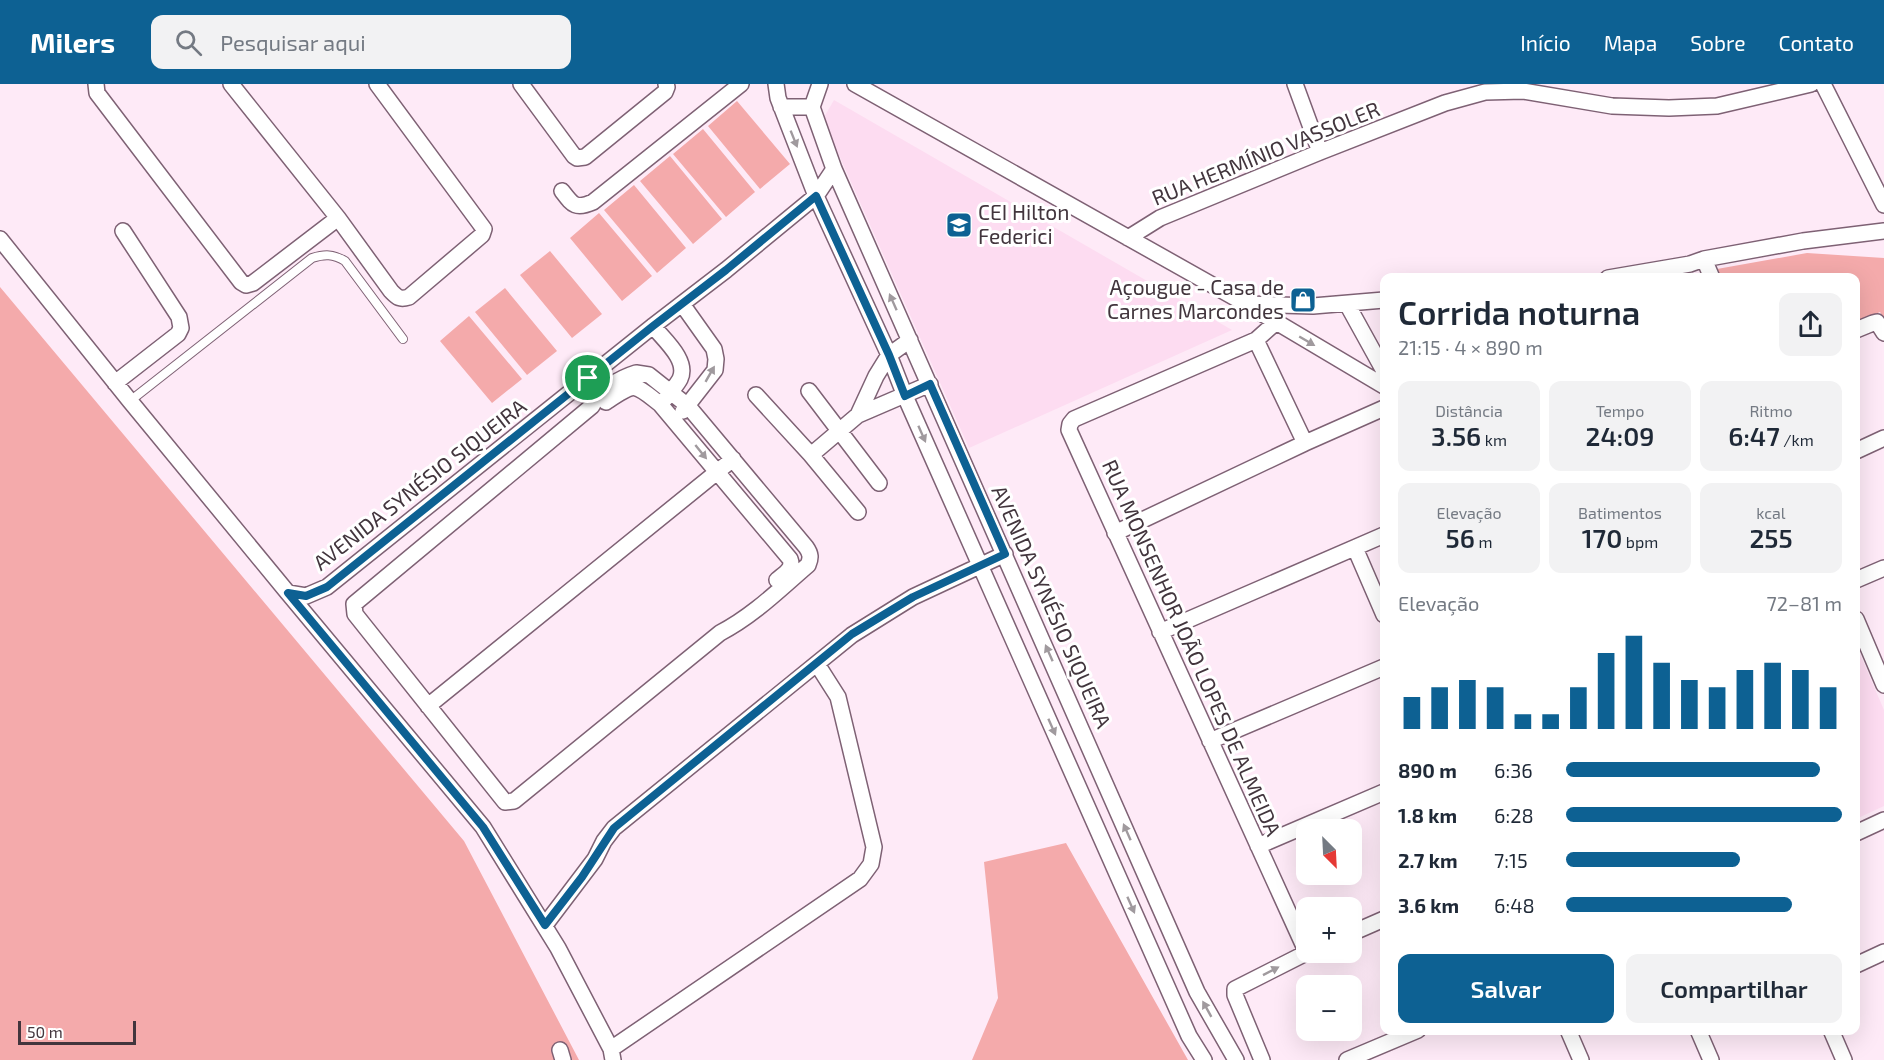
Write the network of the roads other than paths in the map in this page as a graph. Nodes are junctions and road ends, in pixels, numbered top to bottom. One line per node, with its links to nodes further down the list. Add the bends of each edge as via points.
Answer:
1 (96, 84): 20 (street, via 97,93 246,285)
2 (231, 84): 20 (street)
3 (377, 84): 20 (street, via 484,232 409,297 400,299)
4 (521, 84): 5 (street, via 574,156 581,158 665,92)
5 (666, 84)
6 (741, 84): 17 (street, via 592,202 572,204)
7 (776, 84): 13 (street)
8 (820, 84): 14 (street)
9 (855, 84): 23 (street)
10 (1295, 84): 15 (street)
11 (1810, 84): 15 (street, RUA HERMÍNIO VASSOLER, via 1717,106 1669,108 1612,106 1523,92 1485,92 1445,103)
12 (1822, 84): 19 (street)
13 (781, 107): 14 (street); 18 (street, one-way to 18)
14 (812, 107): 16 (street, AVENIDA SYNÉSIO SIQUEIRA)
15 (1320, 152): 23 (street, RUA HERMÍNIO VASSOLER, via 1160,218)
16 (834, 169): 18 (street, AVENIDA SYNÉSIO SIQUEIRA); 38 (street, AVENIDA SYNÉSIO SIQUEIRA, one-way to 16)
17 (562, 191)
18 (816, 196): 30 (street, AVENIDA SYNÉSIO SIQUEIRA); 40 (street)
19 (1882, 198)
20 (338, 218)
21 (123, 231): 42 (street, via 179,317 181,327 178,334)
22 (1884, 231): 25 (street)
23 (1128, 238): 31 (street)
24 (0, 239): 42 (street)
25 (1697, 261): 26 (street); 27 (street); 28 (street)
26 (1634, 273)
27 (1670, 273)
28 (1708, 273)
29 (1380, 300): 32 (street)
30 (682, 304): 34 (street, AVENIDA SYNÉSIO SIQUEIRA); 52 (street, one-way to 30, via 715,370 716,359 714,349)
31 (1246, 304): 32 (street); 33 (street)
32 (1347, 304): 41 (street)
33 (1275, 323): 39 (street); 44 (street, one-way to 44)
34 (653, 326): 45 (street, via 681,362 681,378); 72 (street, AVENIDA SYNÉSIO SIQUEIRA, via 327,587 306,596)
35 (1860, 328): 36 (street, via 1873,322)
36 (1881, 328)
37 (403, 339): 49 (lane, via 345,261 335,255 324,255 312,258)
38 (910, 340): 40 (street); 43 (street, AVENIDA SYNÉSIO SIQUEIRA)
39 (1256, 340): 58 (street); 65 (street, RUA MONSENHOR JOÃO LOPES DE ALMEIDA, via 1070,424 1069,430)
40 (889, 355): 48 (street); 54 (street)
41 (1380, 364)
42 (115, 383): 49 (street)
43 (930, 384): 48 (street); 68 (street, AVENIDA SYNÉSIO SIQUEIRA)
44 (1380, 384)
45 (671, 391): 50 (street); 51 (street, via 649,375 636,373 599,395); 52 (street)
46 (810, 391): 56 (street)
47 (756, 395): 60 (street)
48 (905, 396): 54 (street); 69 (street, one-way to 69)
49 (130, 401): 72 (street)
50 (660, 404): 51 (street, via 633,386 605,403); 55 (street)
51 (592, 406): 80 (street, via 354,604 355,614)
52 (688, 406): 55 (street); 61 (street)
53 (1380, 410): 58 (street)
54 (858, 415): 56 (street)
55 (674, 420): 62 (street, one-way to 62)
56 (839, 430): 60 (street); 63 (street)
57 (1884, 438): 59 (street)
58 (1305, 443): 65 (street)
59 (1860, 449)
60 (811, 454): 64 (street)
61 (733, 459): 62 (street); 76 (street, via 810,552 811,559 751,614)
62 (717, 472): 76 (street, via 792,564); 80 (street)
63 (879, 483)
64 (858, 512)
65 (1115, 533): 75 (street, RUA MONSENHOR JOÃO LOPES DE ALMEIDA)
66 (1380, 537): 67 (street)
67 (1355, 548): 73 (street); 75 (street)
68 (1005, 554): 69 (street); 99 (street, AVENIDA SYNÉSIO SIQUEIRA, one-way to 68, via 1197,992)
69 (980, 566): 77 (street, via 913,597 852,634); 98 (street, one-way to 98, via 1189,1036)
70 (1884, 568): 71 (street)
71 (1860, 578)
72 (288, 593): 87 (street, via 483,827)
73 (1380, 606)
74 (1860, 628): 79 (street)
75 (1160, 632): 81 (street, RUA MONSENHOR JOÃO LOPES DE ALMEIDA)
76 (720, 633): 80 (street, via 509,803)
77 (817, 664): 87 (street, via 614,828); 97 (street, via 838,697 874,847 871,864 860,879)
78 (1380, 669): 81 (street)
79 (1884, 685)
80 (428, 706)
81 (1210, 741): 85 (street, RUA MONSENHOR JOÃO LOPES DE ALMEIDA)
82 (1380, 794): 85 (street)
83 (1884, 820): 84 (street)
84 (1860, 831)
85 (1258, 846): 88 (street, RUA MONSENHOR JOÃO LOPES DE ALMEIDA)
86 (1380, 921): 89 (street)
87 (545, 925): 97 (street)
88 (1296, 929)
89 (1362, 929)
90 (1884, 952): 92 (street)
91 (1296, 958): 100 (street, one-way to 91, via 1234,995 1235,989)
92 (1860, 963)
93 (1406, 1035): 101 (street)
94 (1570, 1035): 102 (street)
95 (1700, 1035): 103 (street)
96 (1833, 1035): 104 (street)
97 (612, 1055)
98 (1204, 1060)
99 (1236, 1060)
100 (1262, 1060)
101 (1347, 1060)
102 (1581, 1060)
103 (1711, 1060)
104 (1844, 1060)

